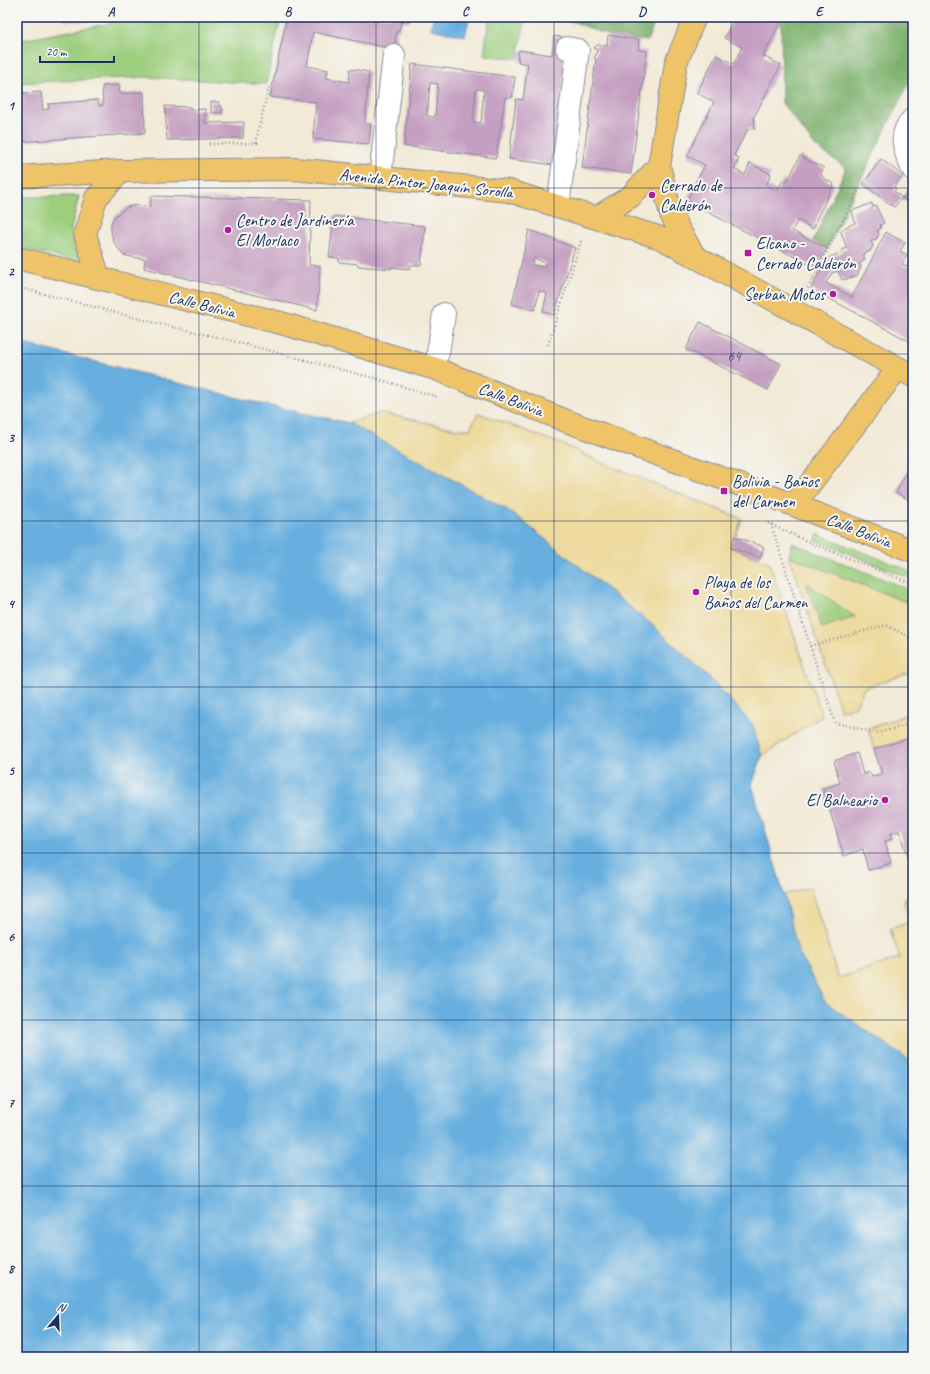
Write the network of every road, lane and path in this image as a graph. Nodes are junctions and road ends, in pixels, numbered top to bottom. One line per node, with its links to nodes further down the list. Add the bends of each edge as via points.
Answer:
1 (694, 17): 7 (main road, via 676,63)
2 (567, 48): 13 (street, via 578,50)
3 (394, 55): 11 (street)
4 (269, 87): 6 (path)
5 (913, 119): 8 (street, via 904,134 904,150)
6 (256, 143)
7 (659, 166): 14 (main road, via 630,198); 16 (main road, via 671,214)
8 (913, 169)
9 (121, 171): 10 (main road, Avenida Pintor Joaquín Sorolla); 11 (main road, Avenida Pintor Joaquín Sorolla, via 295,169); 18 (main road, via 96,198 85,234)
10 (17, 177)
11 (380, 178): 13 (main road, Avenida Pintor Joaquín Sorolla, via 509,191)
12 (859, 189): 20 (path)
13 (558, 206): 14 (main road, Avenida Pintor Joaquín Sorolla)
14 (596, 218): 16 (main road, Avenida Pintor Joaquín Sorolla, via 661,238)
15 (581, 241): 22 (path)
16 (694, 256): 24 (main road, Avenida Pintor Joaquín Sorolla)
17 (17, 258): 18 (main road, Calle Bolivia)
18 (99, 278): 26 (main road, Calle Bolivia, via 281,323 436,369)
19 (17, 287): 25 (path, via 230,340)
20 (808, 288)
21 (444, 314): 23 (street)
22 (548, 345)
23 (438, 353)
24 (906, 372): 26 (main road)
25 (441, 398)
26 (794, 505): 29 (main road, Calle Bolivia)
27 (764, 521): 28 (path)
28 (770, 524): 30 (path); 32 (path)
29 (913, 551)
30 (913, 584)
31 (913, 639): 32 (path, via 886,625)
32 (810, 646): 33 (path, via 835,723 878,733)
33 (913, 723)

